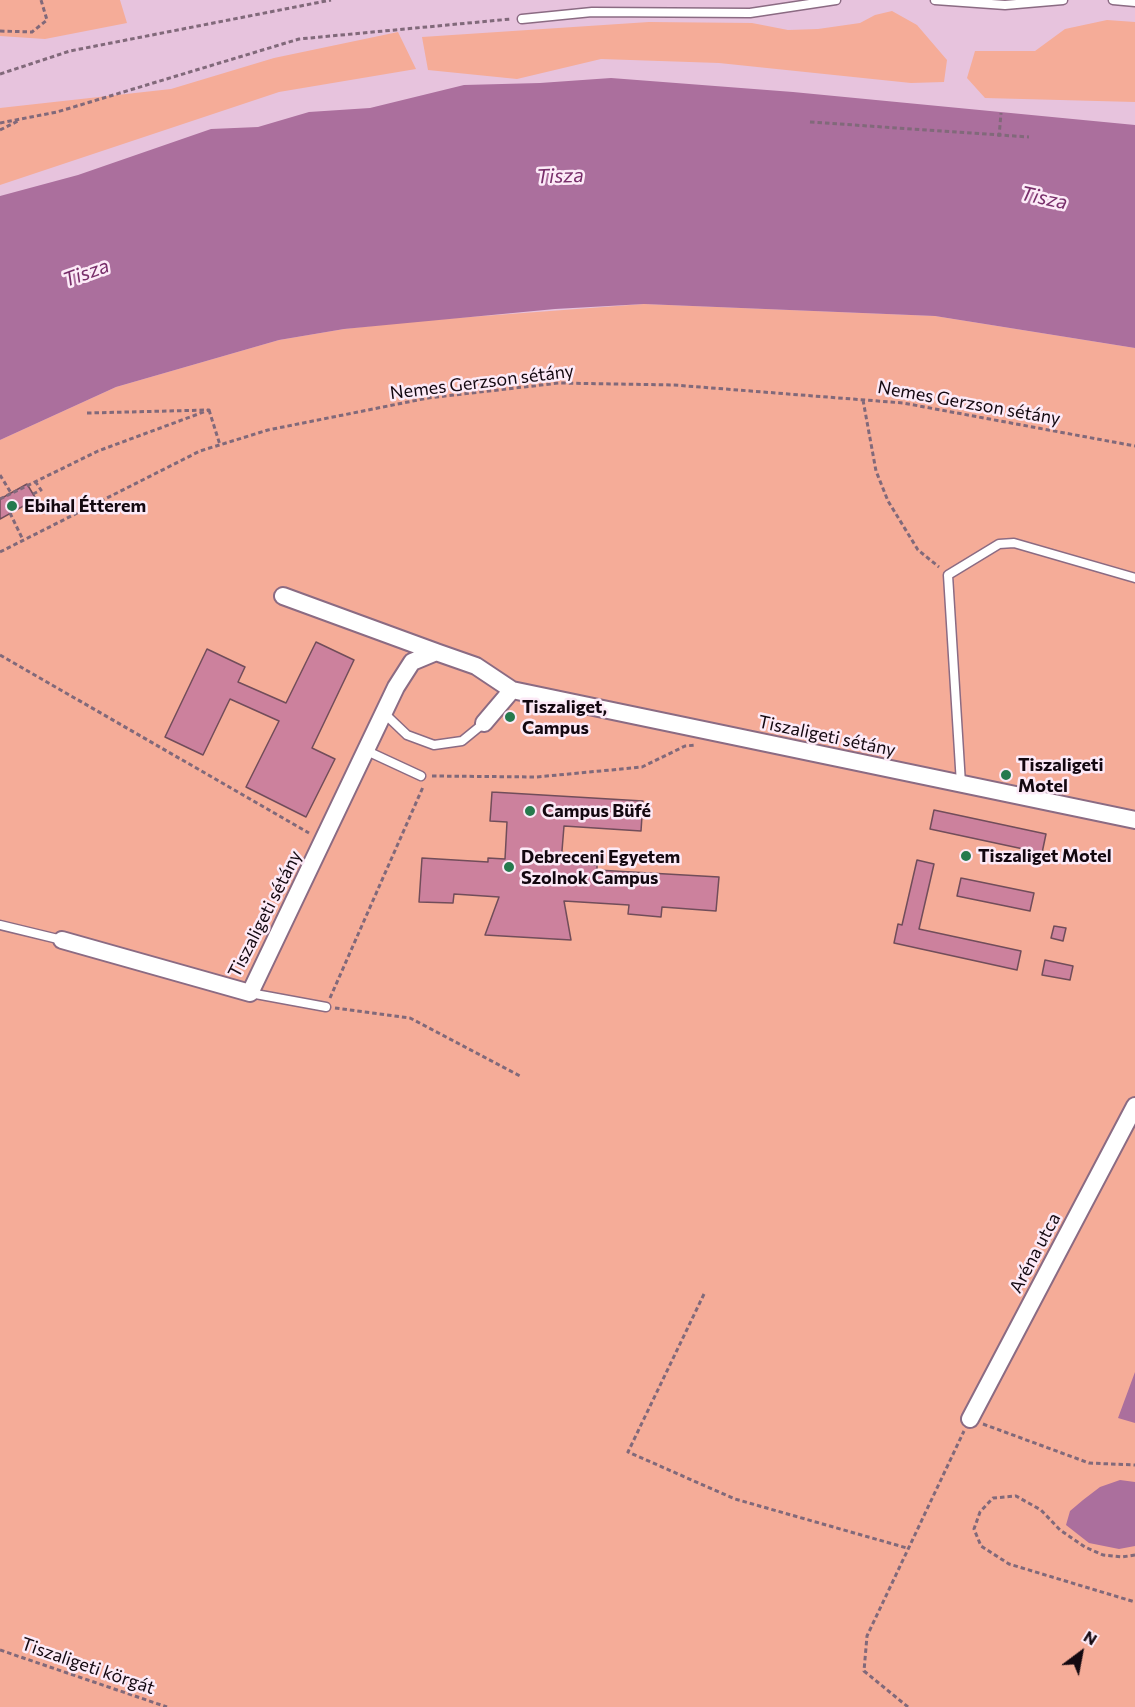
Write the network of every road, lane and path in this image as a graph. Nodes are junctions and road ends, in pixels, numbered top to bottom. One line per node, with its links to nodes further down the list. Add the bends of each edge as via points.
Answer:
1 (41, 0): 9 (path, via 47,20 32,32)
2 (331, 0): 10 (path, via 70,51)
3 (836, 0): 8 (lane, via 750,14 592,12)
4 (935, 0): 5 (lane, via 1005,4)
5 (1063, 0)
6 (1113, 0): 7 (lane)
7 (1135, 2)
8 (522, 19): 12 (path, via 299,39 168,80)
9 (0, 31)
10 (0, 74)
11 (1001, 112): 16 (path)
12 (25, 118): 14 (path); 15 (path)
13 (810, 122): 16 (path)
14 (0, 123)
15 (0, 130)
16 (999, 137): 17 (path)
17 (1029, 137)
18 (862, 399): 21 (path, Nemes Gerzson sétány, via 674,385 559,383 428,398 268,430); 22 (path, Nemes Gerzson sétány, via 903,403); 31 (path, via 876,471 888,501 918,550)
19 (208, 410): 20 (path); 21 (path); 24 (path, via 98,451)
20 (87, 413)
21 (220, 445): 29 (path, Nemes Gerzson sétány)
22 (1135, 446)
23 (0, 475): 25 (path)
24 (35, 480): 25 (path); 26 (path, via 41,490)
25 (11, 493): 27 (path)
26 (33, 494)
27 (0, 499)
28 (10, 513): 29 (path)
29 (23, 540): 30 (path, Nemes Gerzson sétány)
30 (0, 552)
31 (948, 574): 32 (lane, via 999,544 1014,543); 42 (lane)
32 (1135, 578)
33 (284, 596): 34 (street, Tiszaligeti sétány)
34 (436, 652): 36 (street, Tiszaligeti sétány, via 476,666); 37 (street, Tiszaligeti sétány, via 412,662)
35 (0, 655): 44 (path)
36 (512, 690): 38 (street); 42 (street, Tiszaligeti sétány)
37 (385, 714): 38 (lane, via 407,735 434,745 462,741); 40 (street, Tiszaligeti sétány)
38 (484, 723)
39 (704, 744): 41 (path, via 686,746 642,767 537,777)
40 (367, 751): 41 (lane); 44 (street, Tiszaligeti sétány)
41 (425, 776): 48 (path)
42 (961, 784): 43 (street, Tiszaligeti sétány)
43 (1135, 820)
44 (324, 841): 47 (street, Tiszaligeti sétány)
45 (0, 925): 46 (lane)
46 (62, 940): 47 (street, Tiszaligeti sétány)
47 (250, 993): 48 (lane)
48 (326, 1007): 49 (path, via 410,1018)
49 (522, 1077)
50 (1135, 1106): 52 (street, Aréna utca)
51 (704, 1294): 54 (path, via 628,1452 735,1499)
52 (970, 1419): 53 (path, via 1089,1463); 54 (path)
53 (1135, 1465)
54 (907, 1548): 59 (path, via 867,1636 864,1671)
55 (1135, 1555): 56 (path, via 1103,1555 1085,1547 1060,1530 1041,1510 1016,1496 993,1498 980,1512 974,1529 981,1546 1009,1564)
56 (1135, 1602)
57 (0, 1650): 58 (path, Tiszaligeti körgát)
58 (167, 1707)
59 (908, 1707)

